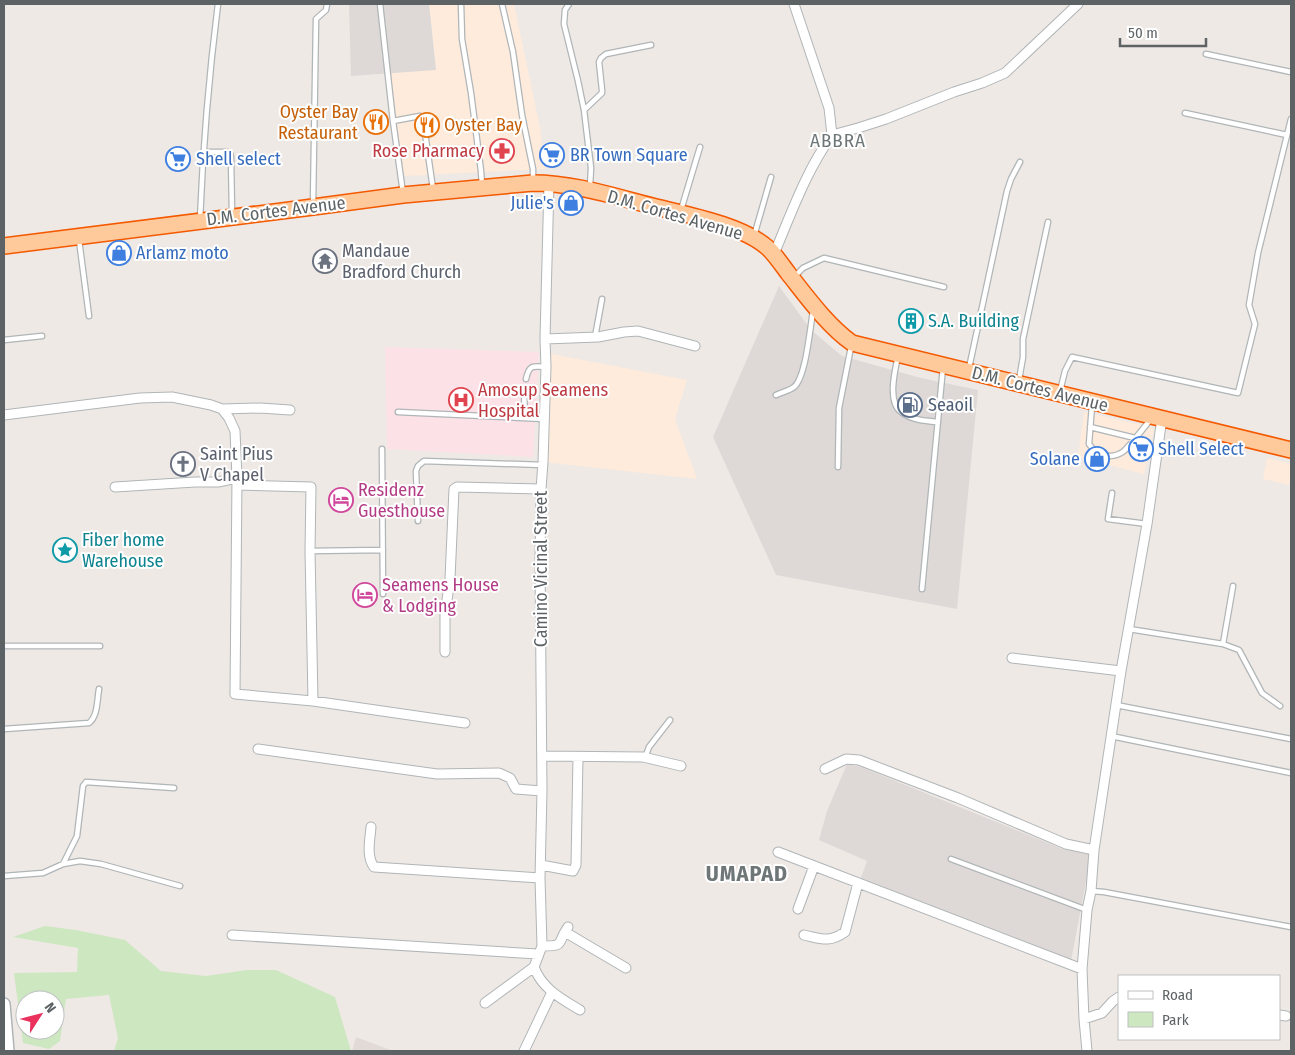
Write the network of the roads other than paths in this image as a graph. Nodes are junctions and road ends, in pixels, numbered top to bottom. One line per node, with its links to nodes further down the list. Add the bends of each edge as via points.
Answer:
1 (218, 4): 19 (lane)
2 (327, 4): 28 (lane, via 326,10 316,20)
3 (380, 4): 15 (lane)
4 (461, 4): 24 (lane, via 462,39)
5 (502, 4): 22 (lane, via 513,52)
6 (569, 4): 12 (lane, via 564,24)
7 (794, 4): 16 (street, via 829,108)
8 (1078, 4): 16 (street, via 1005,73 886,119)
9 (651, 45): 12 (lane, via 606,54 601,58 602,93)
10 (1206, 54): 11 (lane)
11 (1291, 72)
12 (584, 110): 25 (lane, via 591,168)
13 (1185, 113): 17 (lane)
14 (1291, 119): 17 (lane)
15 (392, 121): 26 (lane, via 420,116 423,119); 27 (lane)
16 (832, 135): 36 (street, via 820,151)
17 (1287, 135): 55 (lane, via 1258,254 1249,305 1255,324 1238,393 1072,357)
18 (700, 147): 29 (lane)
19 (203, 152): 30 (lane, via 230,154); 31 (lane)
20 (1020, 162): 51 (lane, via 1007,191)
21 (771, 177): 34 (lane)
22 (533, 183): 23 (highway, D.M. Cortes Avenue); 24 (highway, D.M. Cortes Avenue)
23 (549, 184): 25 (highway, D.M. Cortes Avenue); 44 (street, Camino Vicinal Street)
24 (482, 188): 26 (highway, D.M. Cortes Avenue)
25 (590, 190): 29 (highway, D.M. Cortes Avenue)
26 (434, 192): 27 (highway, D.M. Cortes Avenue)
27 (403, 195): 28 (highway, D.M. Cortes Avenue)
28 (313, 207): 30 (highway, D.M. Cortes Avenue)
29 (680, 213): 34 (highway, D.M. Cortes Avenue)
30 (232, 217): 31 (highway, D.M. Cortes Avenue)
31 (200, 220): 33 (highway, D.M. Cortes Avenue)
32 (1048, 222): 53 (lane, via 1023,339)
33 (79, 236): 35 (highway, D.M. Cortes Avenue); 41 (lane)
34 (754, 238): 36 (highway, D.M. Cortes Avenue)
35 (4, 246)
36 (774, 254): 37 (highway, D.M. Cortes Avenue)
37 (793, 279): 38 (lane, via 803,268 824,258); 40 (highway, D.M. Cortes Avenue)
38 (944, 287)
39 (602, 299): 43 (lane)
40 (814, 304): 46 (highway, D.M. Cortes Avenue); 56 (lane, via 798,382)
41 (88, 316)
42 (42, 336): 45 (lane)
43 (595, 338): 44 (street); 47 (street, via 638,331)
44 (545, 339): 50 (street, Camino Vicinal Street)
45 (4, 340)
46 (852, 343): 48 (highway, D.M. Cortes Avenue); 71 (lane, via 839,408)
47 (695, 346)
48 (898, 355): 49 (highway, D.M. Cortes Avenue); 65 (lane, via 893,383 894,404 906,416)
49 (944, 366): 51 (highway, D.M. Cortes Avenue); 65 (lane)
50 (546, 367): 52 (lane, via 530,368); 64 (street, Camino Vicinal Street)
51 (968, 372): 53 (highway, D.M. Cortes Avenue)
52 (526, 379)
53 (1018, 383): 55 (highway, D.M. Cortes Avenue)
54 (524, 392): 63 (lane)
55 (1060, 394): 57 (highway, D.M. Cortes Avenue)
56 (776, 395)
57 (1092, 402): 62 (highway, D.M. Cortes Avenue); 66 (lane)
58 (222, 409): 59 (street); 61 (street, via 172,397); 72 (street, via 235,431)
59 (290, 410)
60 (398, 412): 63 (lane)
61 (4, 415)
62 (1158, 417): 67 (lane); 69 (highway, D.M. Cortes Avenue); 77 (street)
63 (525, 418): 64 (lane)
64 (544, 419): 70 (street, Camino Vicinal Street)
65 (938, 422): 81 (lane)
66 (1090, 427): 67 (lane); 67 (lane, via 1089,444 1103,456 1114,456 1123,451)
67 (1135, 438)
68 (382, 449): 78 (lane)
69 (1291, 450)
70 (543, 466): 74 (street, Camino Vicinal Street); 76 (lane, via 424,461 416,471)
71 (838, 466)
72 (238, 482): 73 (street); 79 (street, via 311,487); 91 (street, via 234,694)
73 (115, 487)
74 (541, 489): 87 (street, via 454,489); 100 (street, Camino Vicinal Street)
75 (1112, 493): 77 (lane, via 1108,519)
76 (418, 521)
77 (1147, 524): 83 (street)
78 (383, 550): 79 (lane); 82 (lane)
79 (310, 551): 91 (street)
80 (1233, 586): 84 (lane)
81 (922, 589)
82 (383, 594)
83 (1129, 629): 84 (lane); 89 (street)
84 (1223, 644): 93 (lane, via 1239,650 1262,693)
85 (4, 646): 86 (lane)
86 (100, 646)
87 (445, 652)
88 (1012, 658): 89 (street)
89 (1121, 672): 92 (street)
90 (99, 690): 96 (lane, via 95,713 88,723)
91 (313, 701): 95 (street)
92 (1116, 705): 97 (street); 98 (lane)
93 (1280, 706)
94 (670, 720): 102 (lane)
95 (465, 723)
96 (4, 729)
97 (1111, 736): 105 (lane); 109 (street)
98 (1291, 739)
99 (258, 749): 107 (street, via 437,774 499,774 510,778 516,789)
100 (542, 756): 101 (street); 107 (street, Camino Vicinal Street)
101 (578, 757): 102 (street); 113 (street, via 576,865 573,871)
102 (643, 758): 103 (street)
103 (681, 766)
104 (825, 768): 109 (street, via 846,760 859,760 1066,844)
105 (1291, 774)
106 (174, 788): 112 (lane, via 86,782 77,836)
107 (542, 792): 113 (street, Camino Vicinal Street)
108 (371, 827): 116 (street, via 369,858 374,867)
109 (1094, 850): 119 (street)
110 (778, 852): 114 (street)
111 (952, 860): 121 (lane)
112 (63, 864): 115 (lane, via 43,873); 118 (lane, via 80,861 101,864)
113 (541, 865): 116 (street, Camino Vicinal Street)
114 (814, 866): 117 (street); 120 (street)
115 (4, 876)
116 (540, 878): 125 (street, Camino Vicinal Street)
117 (858, 883): 124 (street, via 845,932 828,940); 128 (street)
118 (180, 886)
119 (1090, 891): 121 (street); 122 (lane)
120 (798, 909)
121 (1087, 910): 128 (street)
122 (1291, 927)
123 (232, 935): 125 (street)
124 (804, 935)
125 (540, 950): 126 (street, Camino Vicinal Street); 127 (street, via 560,944 566,930)
126 (534, 967): 129 (street); 131 (street)
127 (626, 968)
128 (1082, 969): 134 (street)
129 (552, 992): 133 (street); 136 (street)
130 (1118, 998): 134 (street, via 1102,1013)
131 (485, 1003)
132 (4, 1004): 135 (street)
133 (580, 1010)
134 (1084, 1019): 137 (street)
135 (8, 1051)
136 (524, 1051)
137 (1087, 1051)

